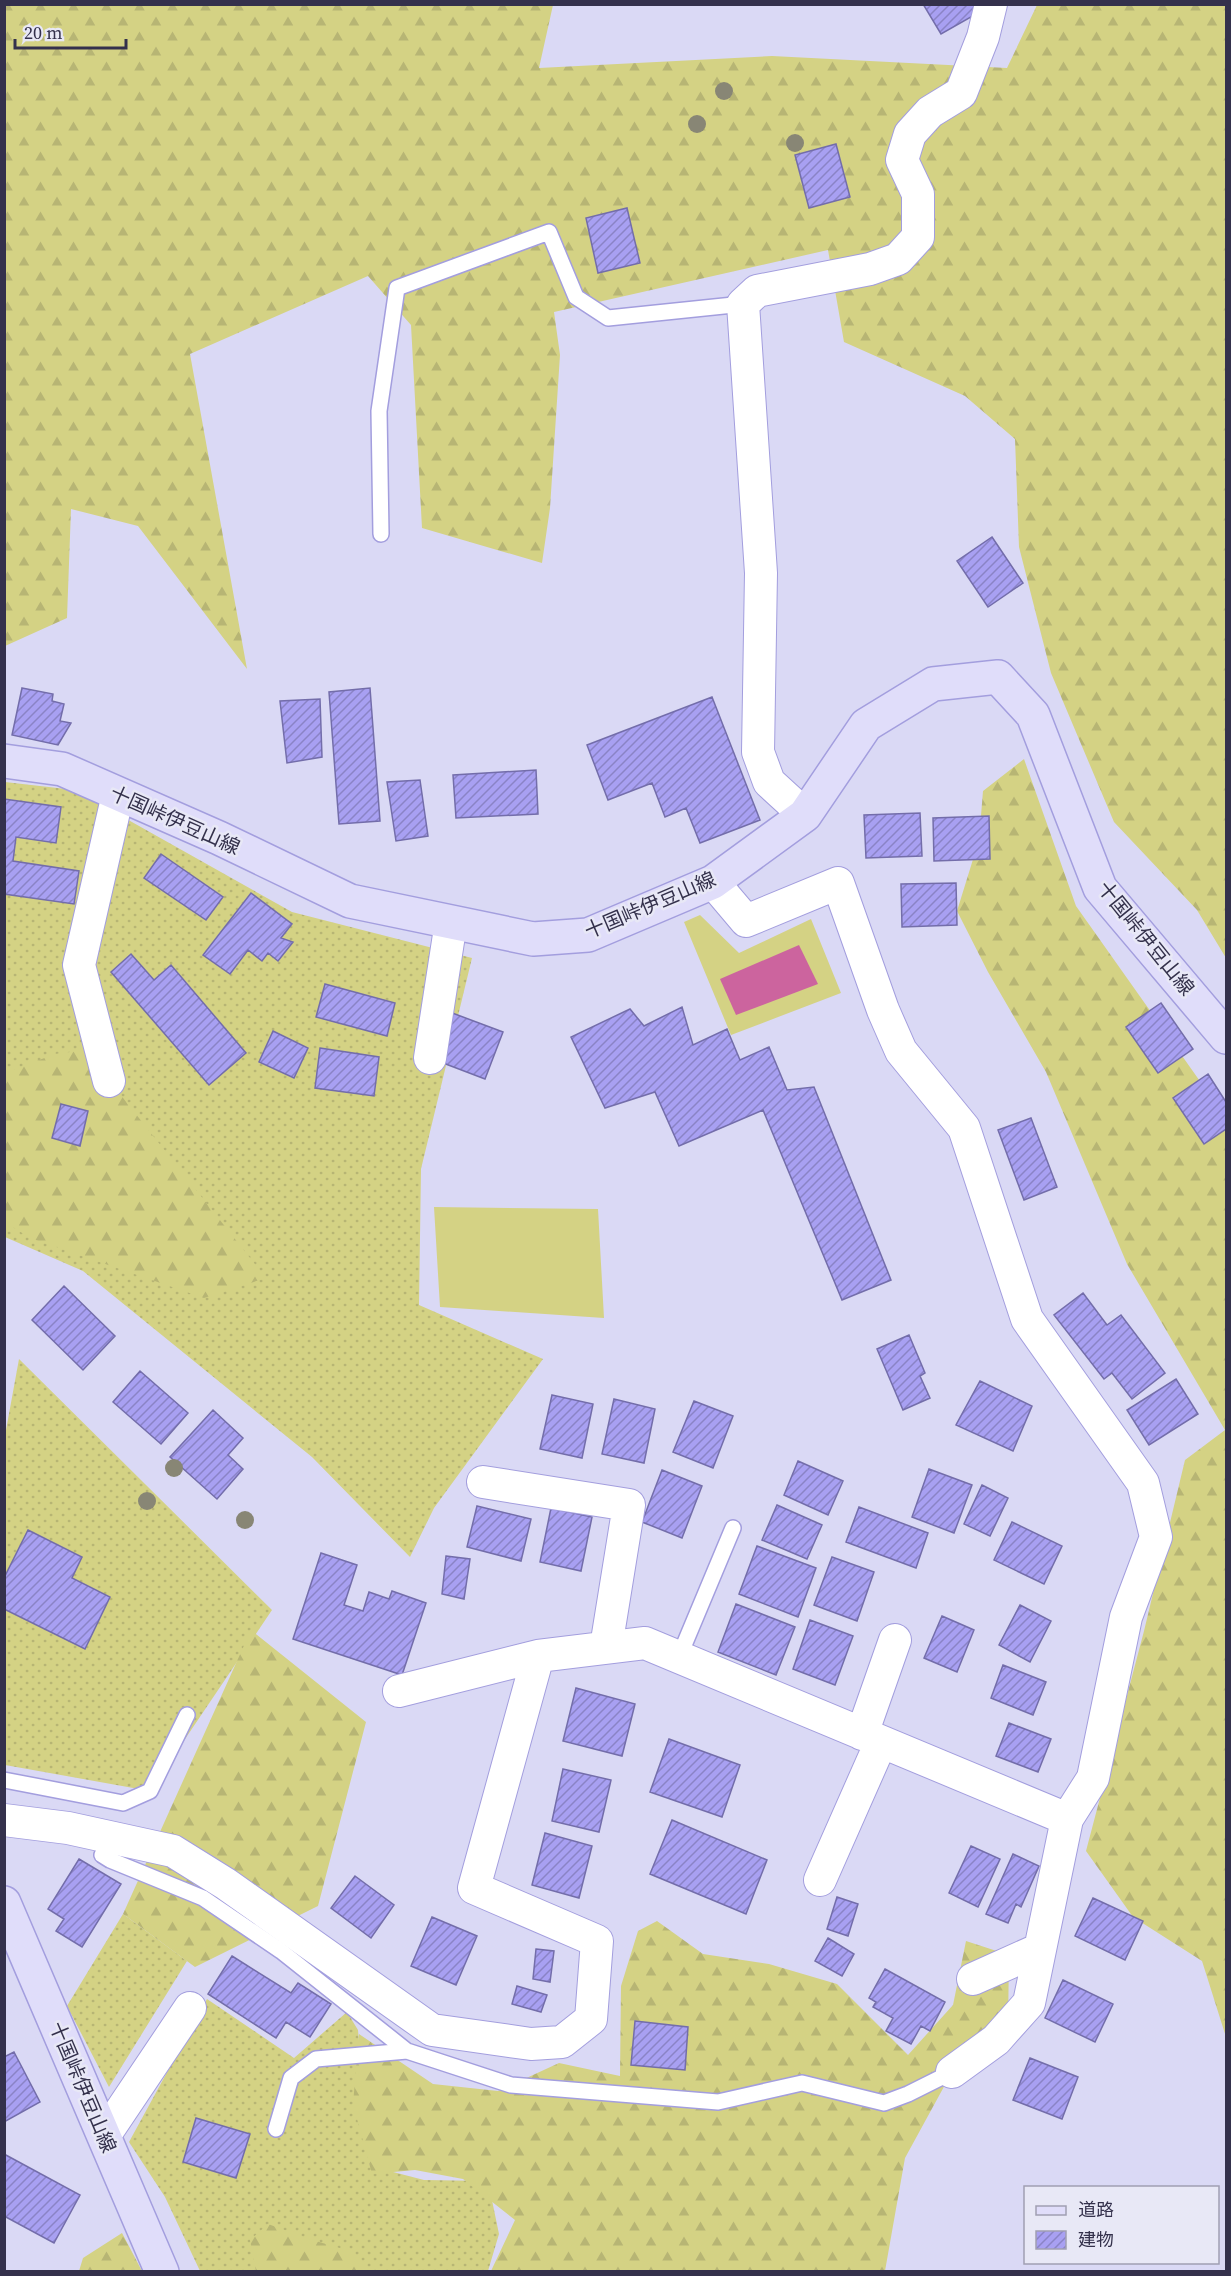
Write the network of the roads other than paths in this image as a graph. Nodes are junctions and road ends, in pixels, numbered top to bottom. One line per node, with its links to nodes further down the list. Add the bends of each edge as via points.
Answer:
1 (991, 4): 2 (street, via 961,93 930,112 910,134 903,159 918,194 918,237 898,259 757,291)
2 (743, 304): 3 (lane, via 608,318 576,297 549,232 397,288 379,411); 6 (street, via 761,573 758,752 769,782)
3 (381, 534)
4 (4, 761): 5 (main road, 十国峠伊豆山線, via 62,770)
5 (118, 794): 8 (main road, 十国峠伊豆山線, via 350,901); 11 (street, via 79,965)
6 (805, 815): 7 (main road, 十国峠伊豆山線); 9 (main road, 十国峠伊豆山線, via 866,725 933,684 998,677 1033,715 1100,888)
7 (713, 882): 8 (main road, 十国峠伊豆山線, via 588,935 533,939); 22 (street, via 746,921 838,883 901,1051 964,1128 1027,1319 1143,1483 1156,1538 1126,1617 1093,1778)
8 (451, 922): 10 (street)
9 (1227, 1036)
10 (430, 1058)
11 (109, 1081)
12 (483, 1482): 15 (street, via 629,1505)
13 (733, 1528): 17 (lane)
14 (896, 1640): 20 (street)
15 (606, 1647): 16 (street); 17 (street, via 645,1643)
16 (538, 1656): 18 (street); 24 (street, via 474,1888 597,1941 591,2019 562,2042 531,2044 432,2030 173,1851)
17 (679, 1657): 20 (street)
18 (399, 1691)
19 (187, 1715): 21 (lane, via 150,1791 123,1803)
20 (871, 1738): 22 (street); 25 (street)
21 (4, 1780)
22 (1067, 1819): 27 (street)
23 (4, 1820): 24 (street)
24 (111, 1838): 30 (lane, via 102,1855 203,1898 281,1951)
25 (820, 1880)
26 (4, 1903): 33 (main road, 十国峠伊豆山線)
27 (1040, 1949): 28 (street); 31 (street, via 1029,2003 996,2040)
28 (973, 1979)
29 (190, 2008): 33 (street)
30 (407, 2052): 31 (lane, via 511,2085 718,2102 802,2082 884,2103); 32 (lane, via 316,2059 291,2078)
31 (952, 2072)
32 (276, 2129)
33 (104, 2136): 34 (main road, 十国峠伊豆山線)
34 (162, 2271)

